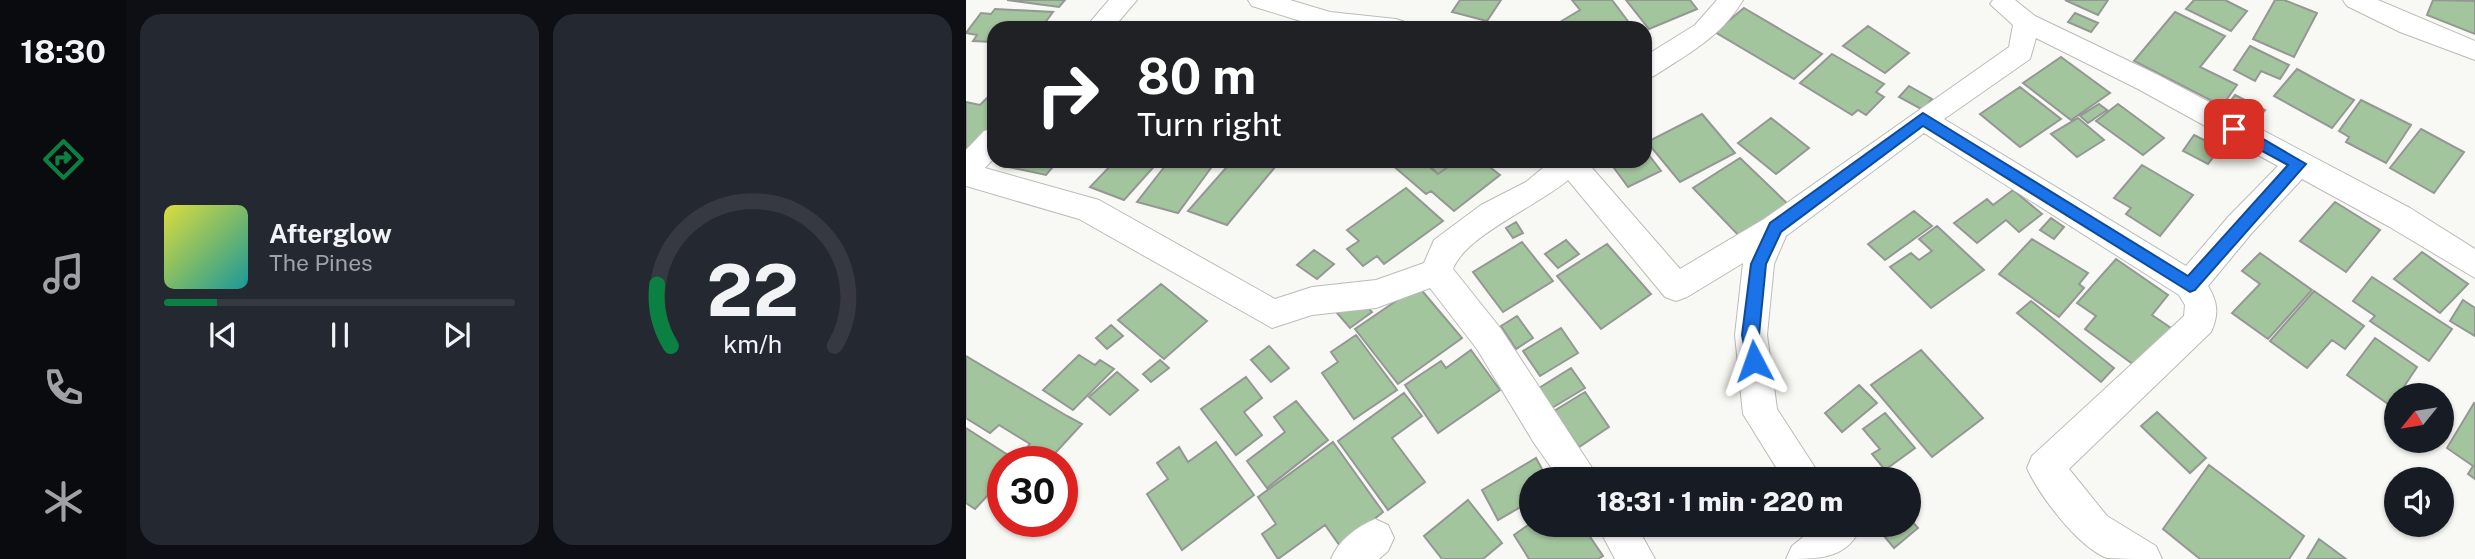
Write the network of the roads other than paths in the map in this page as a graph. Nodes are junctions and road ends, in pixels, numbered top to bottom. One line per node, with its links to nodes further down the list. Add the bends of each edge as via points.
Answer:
1 (1124, 0): 6 (street)
2 (1261, 0): 7 (street)
3 (1730, 0): 10 (street, via 1700,34)
4 (2356, 0): 9 (street)
5 (1999, 1): 8 (street)
6 (1104, 21)
7 (1330, 21)
8 (2026, 22): 11 (street, via 2021,52); 13 (street)
9 (2475, 51)
10 (1652, 65)
11 (1923, 119): 17 (street); 20 (street)
12 (987, 147): 16 (street)
13 (2299, 164): 18 (street); 20 (street)
14 (1563, 168): 19 (street, via 1445,249)
15 (1575, 168): 17 (street, via 1676,287)
16 (966, 172): 19 (street, via 1088,209 1272,314 1312,301 1376,294)
17 (1775, 228): 22 (street, via 1758,264 1751,335 1760,414)
18 (2475, 265)
19 (1436, 272): 21 (street, via 1489,339)
20 (2190, 285): 27 (street, via 2201,303 2200,322 2045,468 2094,529)
21 (1572, 467)
22 (1796, 467)
23 (1622, 537): 25 (street)
24 (1832, 537): 26 (street)
25 (1636, 559)
26 (1805, 559)
27 (2143, 559)

